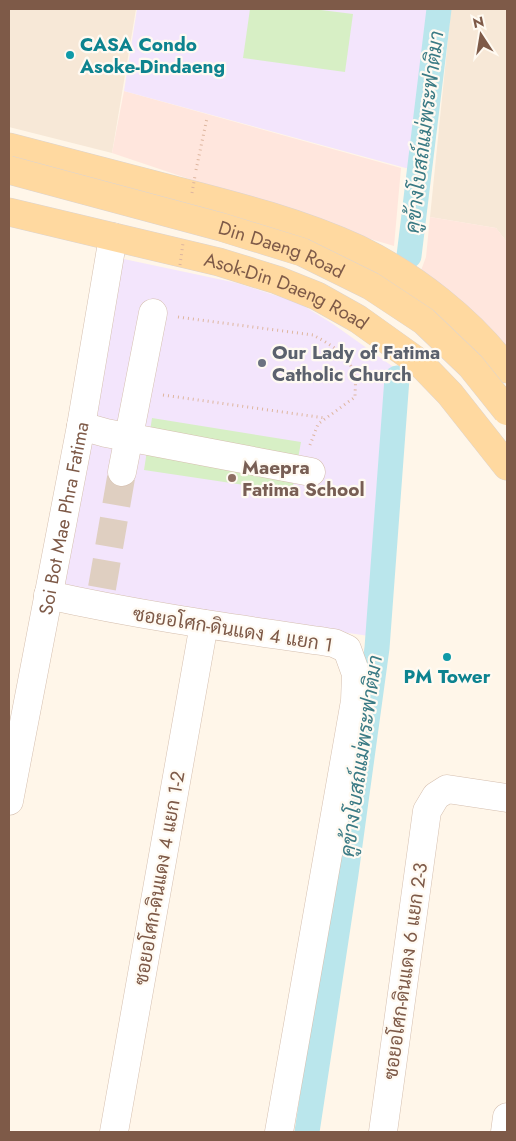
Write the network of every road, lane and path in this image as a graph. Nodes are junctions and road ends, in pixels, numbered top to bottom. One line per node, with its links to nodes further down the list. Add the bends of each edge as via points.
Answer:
1 (208, 118): 4 (path)
2 (9, 147): 8 (main road, via 232,206 302,227 358,250 407,278 457,314)
3 (9, 170): 10 (main road, Din Daeng Road, bridge, via 302,252 371,286 424,321 471,366)
4 (195, 176)
5 (9, 212): 6 (main road, Asok-Din Daeng Road)
6 (113, 236): 12 (street, Soi Bot Mae Phra Fatima); 14 (main road, Asok-Din Daeng Road, via 278,280 317,296 358,319 421,364 450,394)
7 (153, 314): 9 (street); 11 (path, via 313,335 331,344 347,360 355,376 355,397)
8 (503, 355)
9 (137, 391): 11 (path); 13 (street)
10 (507, 411)
11 (325, 418): 15 (path, via 318,424 311,441)
12 (81, 426): 13 (street); 17 (street, Soi Bot Mae Phra Fatima)
13 (128, 437): 15 (street); 16 (street)
14 (507, 466)
15 (309, 471)
16 (122, 472)
17 (48, 595): 18 (street, ซอยอโศก-ดินแดง 4 แยก 1, via 101,597); 19 (street, Soi Bot Mae Phra Fatima)
18 (204, 624): 22 (street, ซอยอโศก-ดินแดง 4 แยก 1-2); 23 (street, ซอยอโศก-ดินแดง 4 แยก 1, via 334,643 347,649 356,674 353,711)
19 (9, 794)
20 (507, 798): 24 (street, ซอยอโศก-ดินแดง 6 แยก 2-3, via 447,789 436,796 427,810)
21 (507, 1117): 25 (street)
22 (114, 1132)
23 (279, 1132)
24 (383, 1132)
25 (505, 1132)

